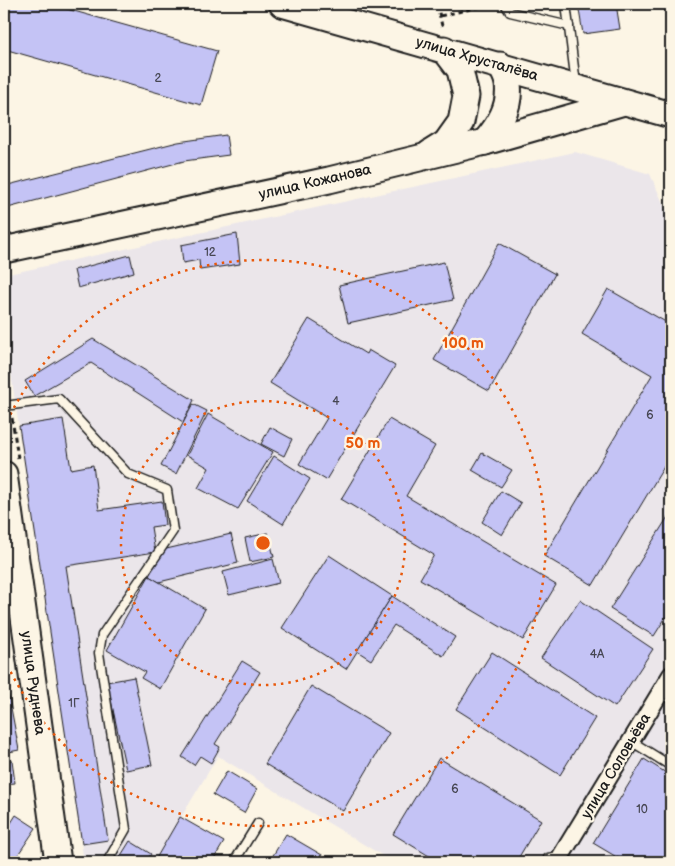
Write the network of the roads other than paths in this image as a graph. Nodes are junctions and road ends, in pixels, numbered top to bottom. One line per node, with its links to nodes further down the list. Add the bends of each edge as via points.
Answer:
1 (282, 4): 5 (main road, улица Хрусталёва)
2 (505, 4): 4 (lane, via 510,12)
3 (566, 4): 4 (lane)
4 (568, 26): 7 (lane)
5 (443, 38): 6 (main road, улица Хрусталёва); 11 (main road, via 460,70 466,96 461,122 446,143)
6 (500, 65): 7 (main road, улица Хрусталёва); 10 (main road, via 508,82 507,104 499,125)
7 (576, 88): 8 (main road, улица Хрусталёва)
8 (624, 102): 9 (main road, улица Хрусталёва); 10 (main road, улица Кожанова)
9 (671, 115)
10 (484, 142): 11 (main road, улица Кожанова)
11 (424, 157): 12 (main road, улица Кожанова)
12 (4, 250)
13 (4, 406): 21 (lane, via 59,399 128,474 167,490 173,531 102,635 99,653 126,829)
14 (4, 474): 20 (main road, улица Руднева)
15 (671, 676): 16 (street, улица Соловьёва)
16 (631, 741): 17 (lane); 19 (street, улица Соловьёва)
17 (671, 766)
18 (258, 823): 22 (lane)
19 (555, 859)
20 (58, 862)
21 (107, 862)
22 (234, 862)

